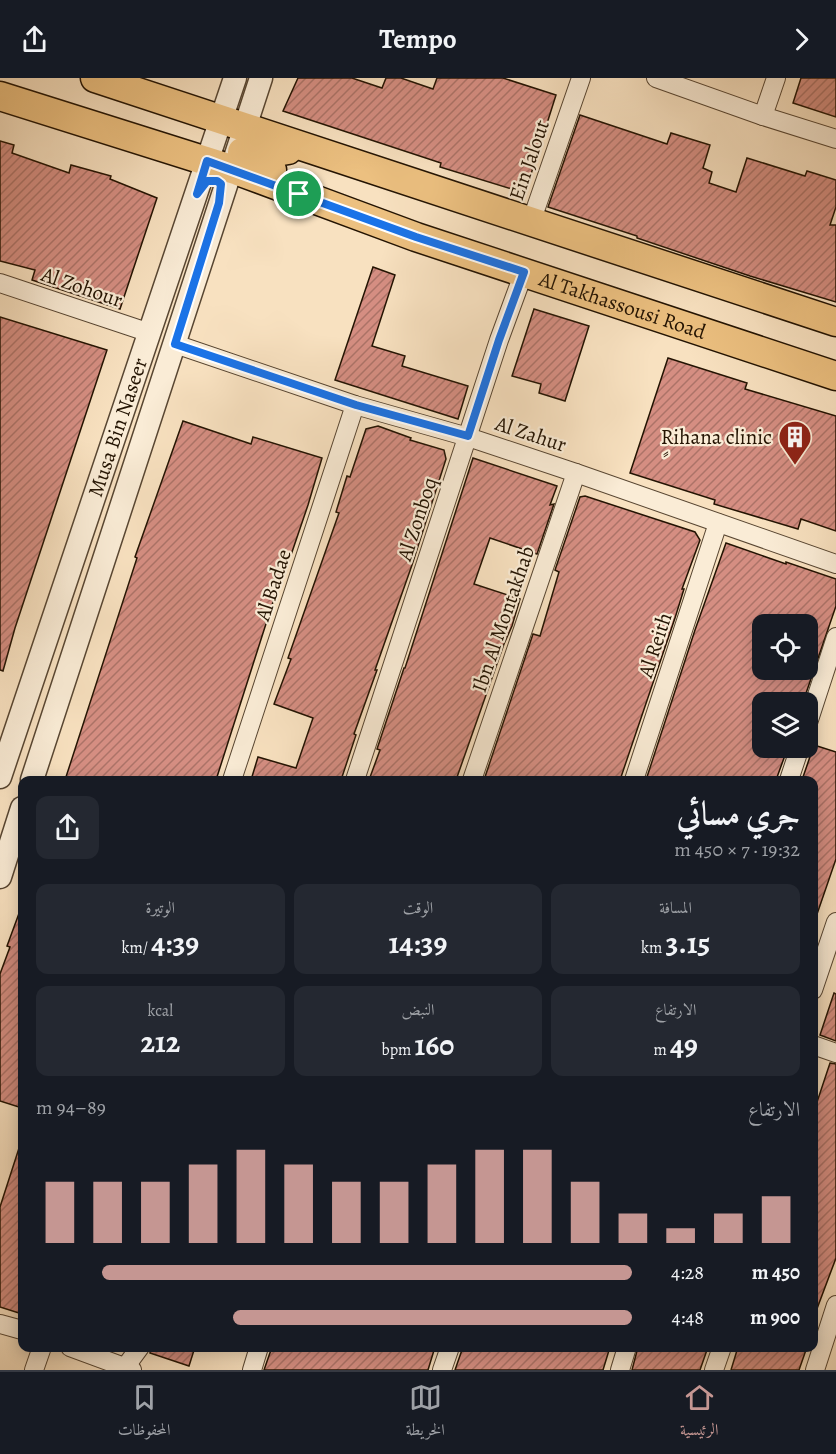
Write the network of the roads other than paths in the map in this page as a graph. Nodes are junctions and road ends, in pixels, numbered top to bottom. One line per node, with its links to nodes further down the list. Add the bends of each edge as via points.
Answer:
1 (95, 78): 8 (main road)
2 (581, 78): 18 (street, Ein Jalout)
3 (656, 78): 9 (street)
4 (776, 78): 9 (street)
5 (234, 83): 6 (street, via 230,107 236,111 248,108); 10 (street)
6 (259, 84): 10 (street)
7 (0, 96): 12 (main road, Al Takhassousi Road)
8 (160, 100): 10 (main road); 12 (main road, via 212,131 211,136 207,141)
9 (764, 116): 11 (street)
10 (233, 124): 13 (main road); 14 (street)
11 (836, 139)
12 (148, 142): 14 (main road, Al Takhassousi Road)
13 (308, 148): 16 (main road, via 270,153 246,149 241,154 271,169); 18 (main road)
14 (219, 165): 15 (street, Musa Bin Naseer); 16 (main road, Al Takhassousi Road); 17 (street)
15 (197, 194): 17 (street, via 207,181 217,181 221,184); 22 (street, Musa Bin Naseer)
16 (299, 194): 19 (main road, Al Takhassousi Road)
17 (219, 203): 23 (street)
18 (531, 222): 21 (main road)
19 (524, 272): 24 (main road, Al Takhassousi Road); 26 (street, Al Zonboq)
20 (0, 283): 22 (street, Al Zohour)
21 (836, 322)
22 (150, 333): 32 (street, Musa Bin Naseer)
23 (175, 344): 25 (street, Al Zahur); 34 (street)
24 (836, 376)
25 (356, 405): 26 (street, Al Zahur); 35 (street, Al Badae)
26 (468, 436): 27 (street, Al Zahur); 36 (street, Al Zonboq)
27 (576, 472): 28 (street, Al Zahur); 37 (street, Ibn Al Montakhab)
28 (718, 523): 29 (street, Al Zahur); 38 (street, Al Reith)
29 (836, 564)
30 (836, 637): 31 (street)
31 (818, 692)
32 (8, 727): 40 (street, Musa Bin Naseer)
33 (796, 758): 39 (street)
34 (33, 776)
35 (233, 776)
36 (356, 776)
37 (473, 776)
38 (635, 776)
39 (790, 776)
40 (0, 777)
41 (18, 838): 42 (street)
42 (0, 877)
43 (836, 922): 44 (street)
44 (818, 975)
45 (818, 1052): 46 (street)
46 (836, 1053)
47 (836, 1305): 63 (street)
48 (0, 1324): 49 (street)
49 (18, 1329)
50 (40, 1352): 58 (street)
51 (83, 1352): 57 (street)
52 (137, 1352): 57 (street)
53 (257, 1352): 59 (street)
54 (448, 1352): 60 (street)
55 (625, 1352): 61 (street)
56 (720, 1352): 62 (street)
57 (126, 1369)
58 (34, 1370)
59 (252, 1370)
60 (442, 1370)
61 (620, 1370)
62 (714, 1370)
63 (815, 1370)

